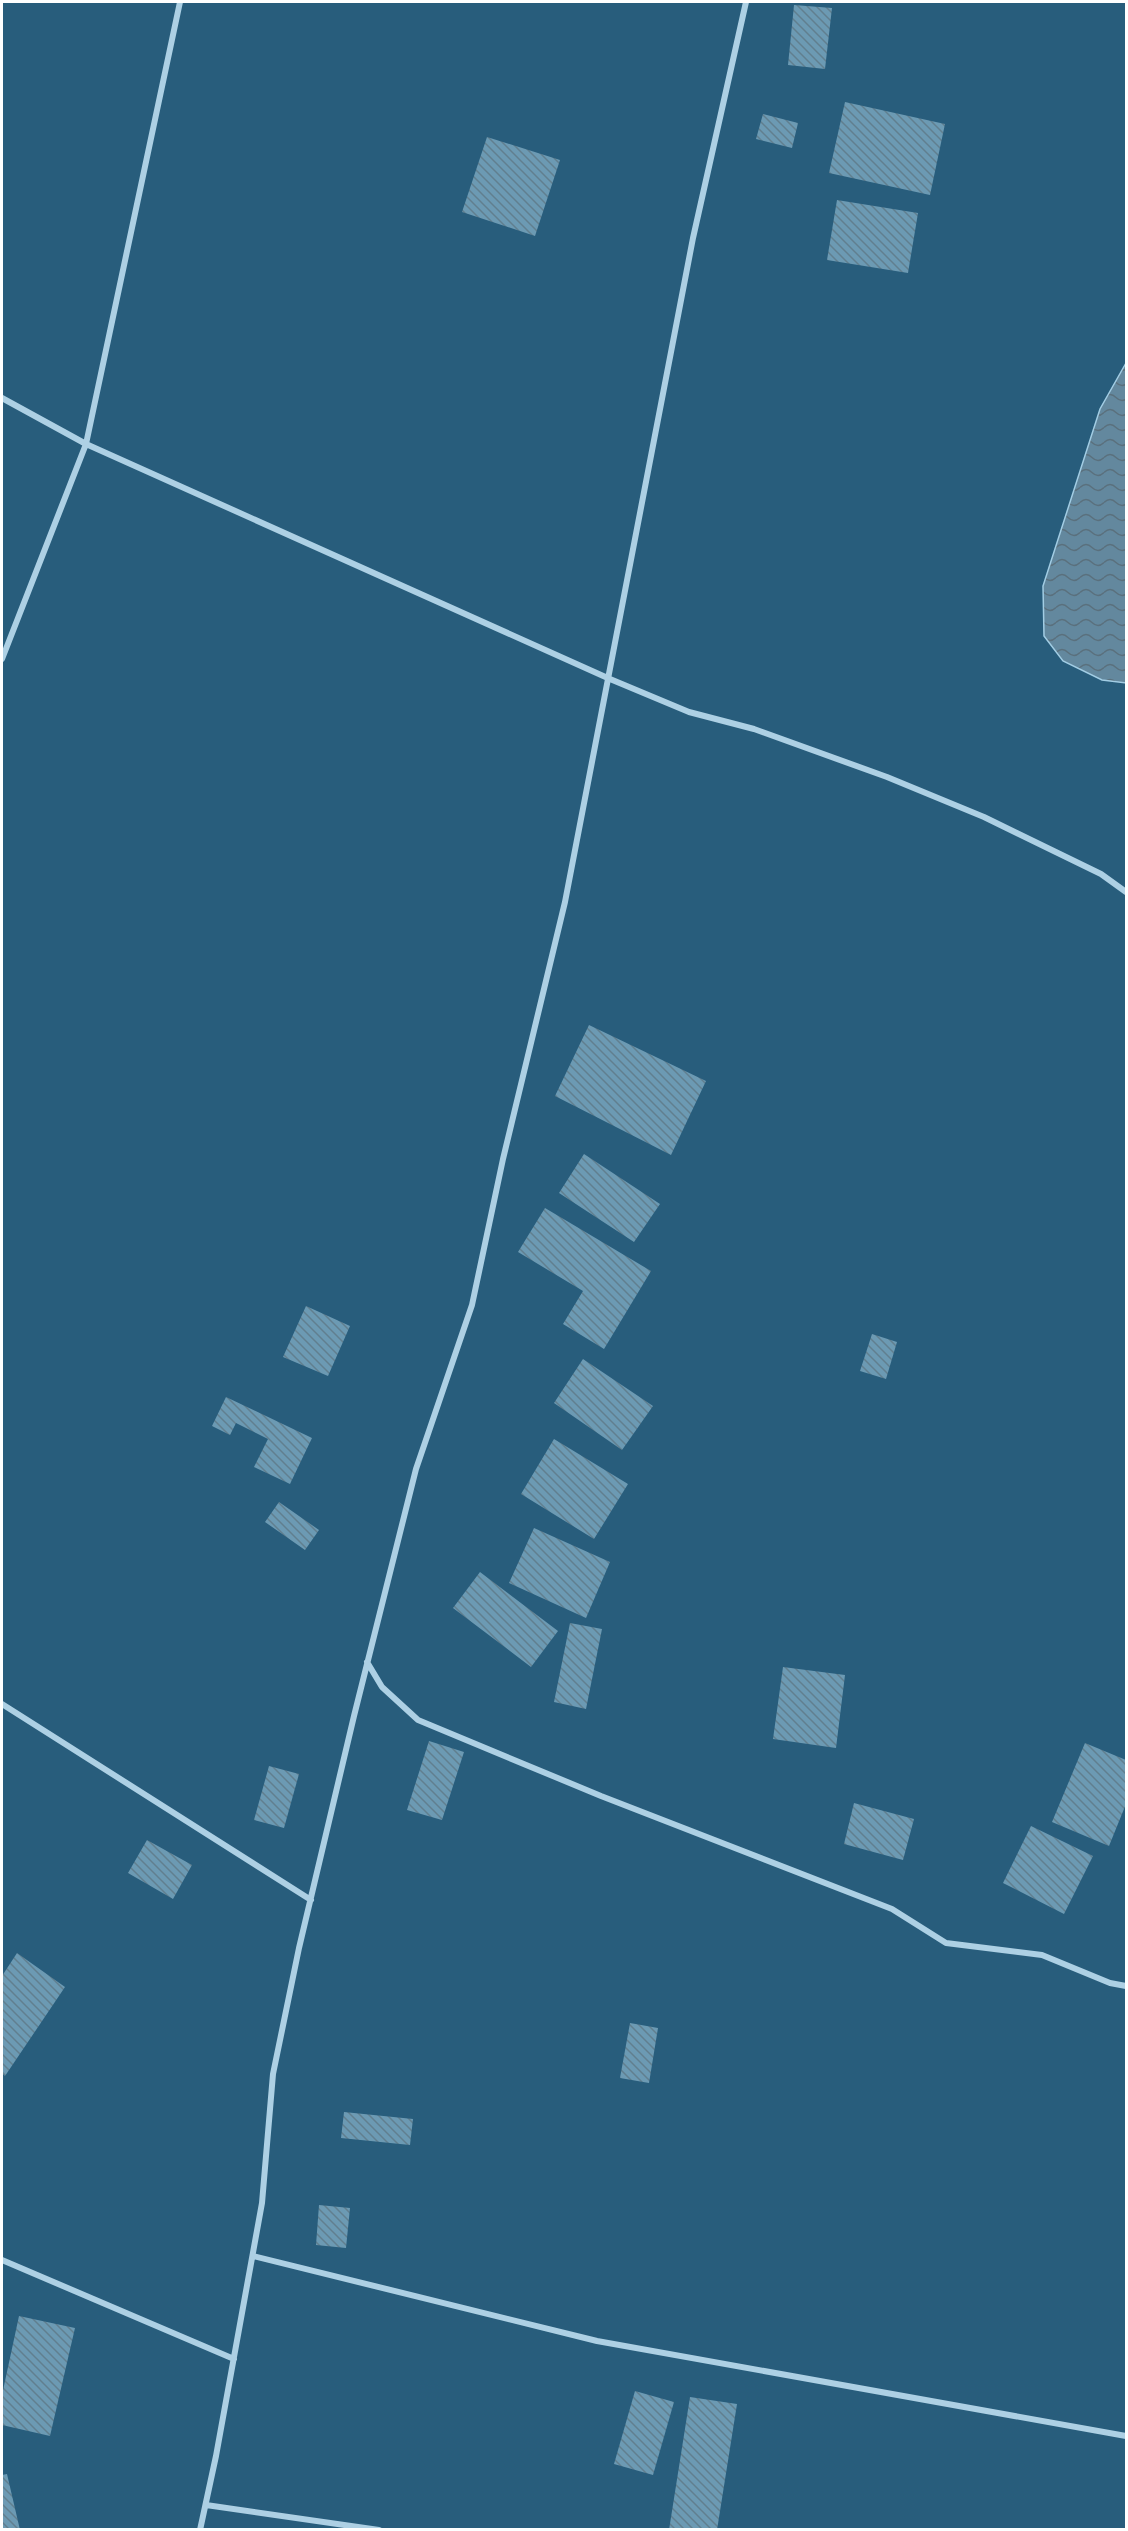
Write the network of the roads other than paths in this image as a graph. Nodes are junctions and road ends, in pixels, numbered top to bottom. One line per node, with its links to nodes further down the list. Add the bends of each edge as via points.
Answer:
1 (180, 2): 4 (street)
2 (744, 2): 6 (street, via 693,238)
3 (2, 398): 4 (street)
4 (86, 444): 5 (street); 6 (street)
5 (2, 659)
6 (610, 679): 7 (street, via 689,712 754,729 887,777 984,817 1101,874); 8 (street, via 565,902 472,1305 416,1469)
7 (1126, 892)
8 (367, 1662): 10 (street); 11 (street, via 382,1687 418,1720 892,1909 946,1943 1042,1955)
9 (2, 1704): 10 (street)
10 (311, 1900): 12 (street, via 273,2074 262,2203)
11 (1126, 1986)
12 (253, 2256): 14 (street); 15 (street, via 597,2341)
13 (2, 2260): 14 (street)
14 (234, 2359): 16 (street)
15 (1126, 2436)
16 (206, 2505): 17 (street); 18 (street)
17 (200, 2529)
18 (380, 2529)

